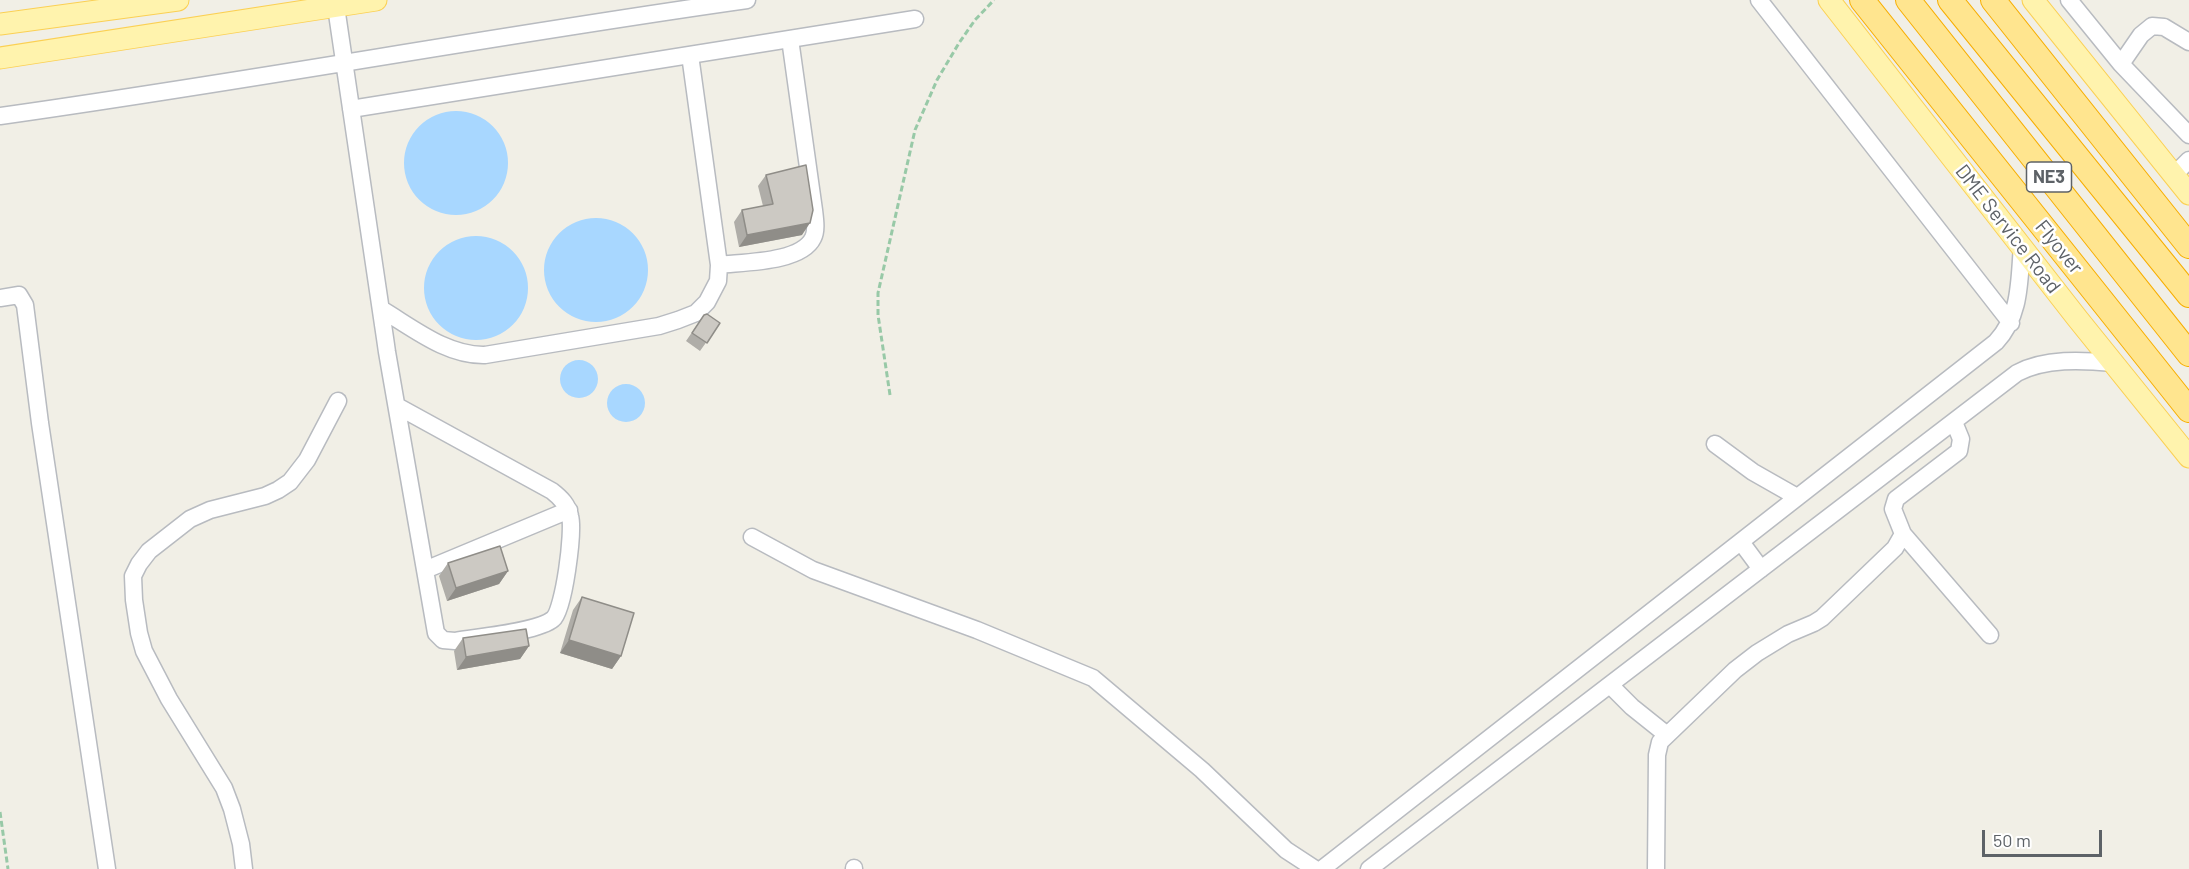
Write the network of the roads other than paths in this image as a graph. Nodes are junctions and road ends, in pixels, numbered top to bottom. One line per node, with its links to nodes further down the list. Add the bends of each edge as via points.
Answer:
1 (178, 0): 14 (main road)
2 (376, 0): 11 (main road)
3 (747, 0): 19 (street)
4 (1759, 0): 32 (street)
5 (1829, 0): 26 (main road, DME Service Road)
6 (1862, 0): 37 (highway, Flyover)
7 (1908, 0): 33 (highway, NE3)
8 (1950, 0): 29 (highway, NE3)
9 (1993, 0): 27 (highway)
10 (2033, 0): 24 (main road)
11 (336, 3): 18 (main road); 19 (street)
12 (2078, 4): 20 (street)
13 (915, 19): 15 (street)
14 (0, 24)
15 (790, 39): 17 (street); 28 (street, via 814,210 813,238 786,256)
16 (2189, 42): 20 (street, via 2164,27 2152,26)
17 (690, 55): 21 (street); 28 (street)
18 (0, 58)
19 (344, 62): 21 (street); 22 (street)
20 (2121, 64): 23 (street)
21 (351, 109): 31 (street)
22 (0, 116)
23 (2189, 135)
24 (2185, 166): 25 (main road)
25 (2189, 194)
26 (2022, 246): 32 (street); 34 (main road, DME Service Road)
27 (2189, 246)
28 (719, 265): 31 (street, via 718,280 707,302 678,320 486,355 469,356 453,351)
29 (2189, 295)
30 (0, 298): 51 (street, via 19,295 25,305)
31 (381, 309): 36 (street)
32 (2011, 323): 41 (street, via 1996,342)
33 (2189, 354)
34 (2114, 363): 38 (street, via 2087,361 2028,367); 40 (main road, DME Service Road)
35 (338, 401): 52 (street, via 307,460 290,482 265,496 190,519 149,551 133,576 144,651 224,788)
36 (397, 406): 42 (street, via 552,491); 47 (street)
37 (2189, 410)
38 (1954, 422): 43 (street, via 1961,439 1959,451 1896,499 1893,509); 46 (street)
39 (1715, 444): 41 (street)
40 (2189, 457)
41 (1797, 497): 45 (street)
42 (568, 510): 47 (street); 47 (street, via 572,528 561,605 549,622 443,640 436,633)
43 (1903, 534): 48 (street); 50 (street, via 1895,548 1822,618 1757,652)
44 (752, 537): 53 (street, via 813,570 977,630 1093,678 1202,770 1286,850)
45 (1741, 542): 46 (street); 54 (street)
46 (1761, 569): 49 (street)
47 (425, 570)
48 (1990, 635)
49 (1610, 685): 50 (street); 55 (street)
50 (1667, 735): 56 (street, via 1660,742 1657,755)
51 (107, 869)
52 (244, 869)
53 (1315, 869)
54 (1322, 869)
55 (1369, 869)
56 (1656, 869)

